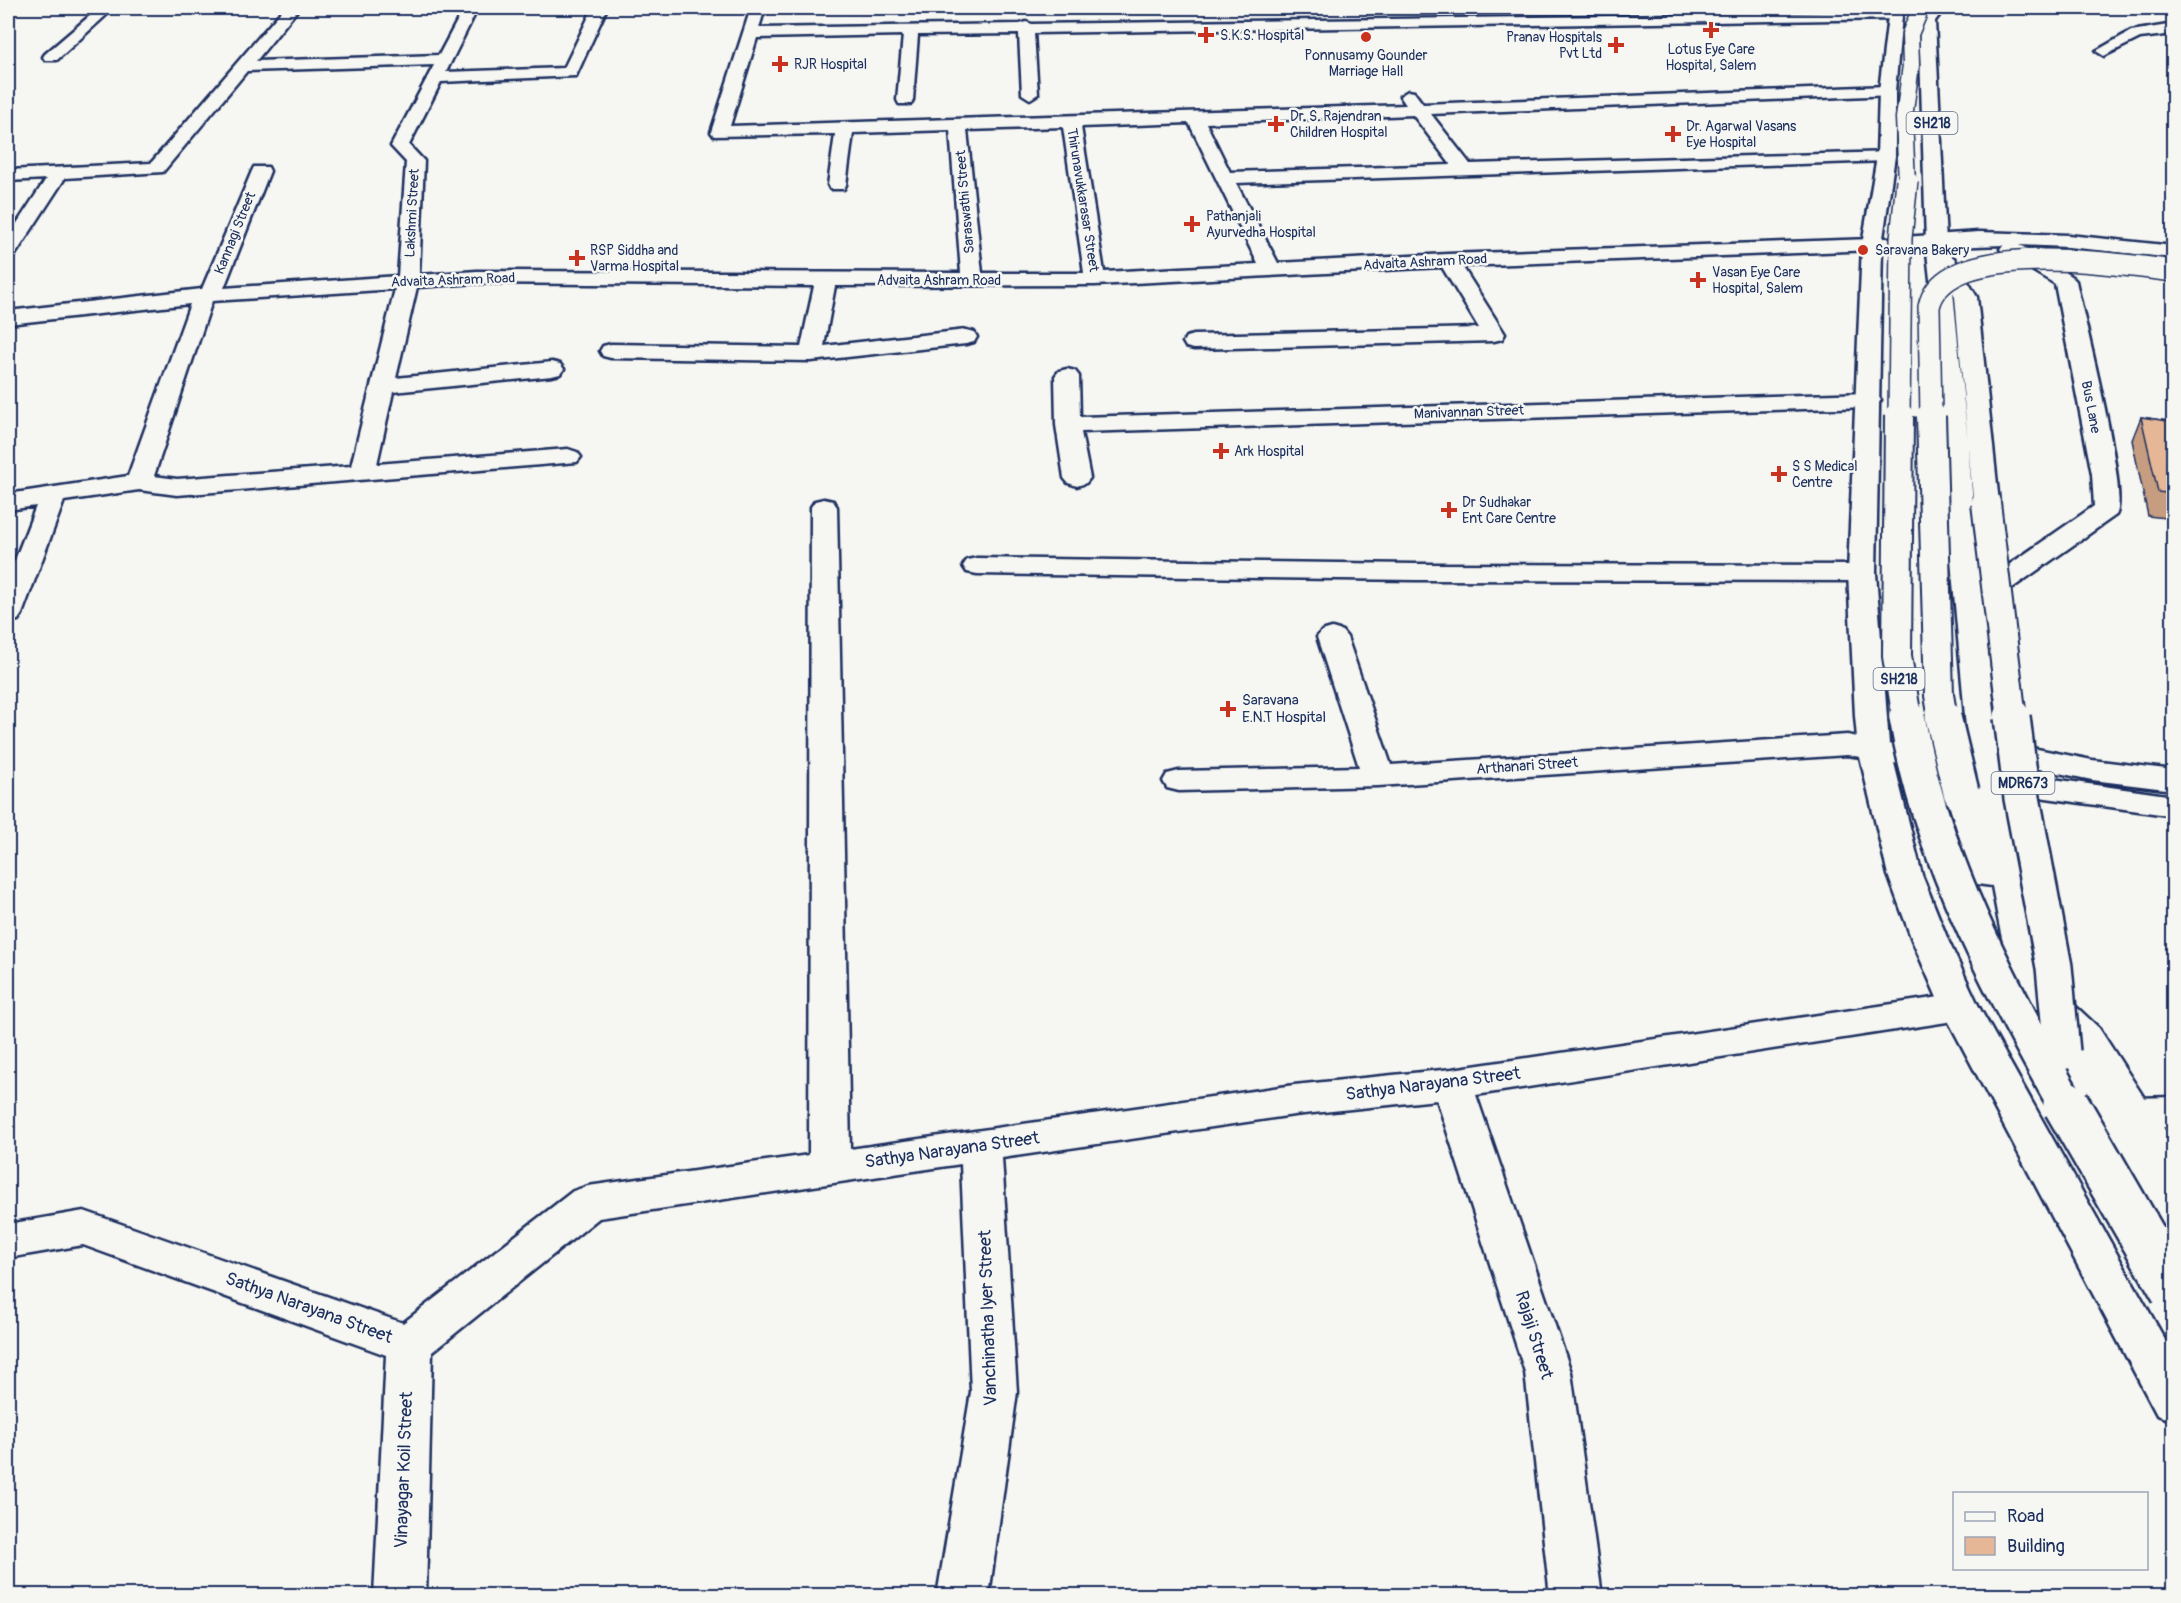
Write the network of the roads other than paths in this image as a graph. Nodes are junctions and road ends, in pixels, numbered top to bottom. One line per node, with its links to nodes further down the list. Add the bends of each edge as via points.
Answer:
1 (107, 8): 15 (street)
2 (292, 8): 16 (street)
3 (471, 8): 17 (street, Lakshmi Street)
4 (600, 8): 17 (street, via 570,73)
5 (758, 8): 13 (street)
6 (1529, 8): 9 (street)
7 (1842, 8): 8 (street)
8 (1917, 12): 9 (street); 19 (street); 34 (street, SH218); 48 (street, SH218, bridge, via 1910,34 1911,65 1904,118 1908,178)
9 (1542, 21): 10 (street)
10 (1026, 27): 12 (street); 20 (street)
11 (2174, 29): 14 (street, via 2136,34)
12 (910, 32): 13 (street); 21 (street)
13 (750, 33): 26 (street, via 720,132)
14 (2104, 51)
15 (51, 57)
16 (243, 66): 17 (street); 30 (street, via 156,168)
17 (440, 69): 44 (street, Lakshmi Street, via 400,146 415,161)
18 (1403, 90): 22 (street)
19 (1887, 91): 22 (street); 27 (street)
20 (1030, 94)
21 (905, 100)
22 (1419, 109): 23 (street); 28 (street)
23 (1196, 118): 24 (street); 32 (street)
24 (1071, 121): 25 (street); 43 (street, Thirunavukkarasar Street)
25 (958, 125): 26 (street); 46 (street, Saraswathi Street)
26 (845, 128): 33 (street)
27 (1886, 156): 28 (street); 37 (street)
28 (1464, 169): 32 (street)
29 (261, 171): 47 (street, Kannagi Street)
30 (60, 172): 31 (street); 36 (street)
31 (8, 175)
32 (1224, 178): 41 (street)
33 (837, 185)
34 (1937, 237): 35 (street, Bus Lane); 37 (street, Advaita Ashram Road); 68 (street); 78 (street, SH218, bridge, via 1966,297 1986,503 2022,798 2054,967)
35 (1979, 238): 38 (street, via 2068,241); 68 (street, Bus Lane, via 2022,254 2065,281 2105,474 2107,509)
36 (10, 245)
37 (1872, 245): 39 (street, Advaita Ashram Road); 57 (street)
38 (2174, 252)
39 (1448, 261): 41 (street, Advaita Ashram Road); 51 (street, via 1494,334)
40 (2174, 261): 48 (street, via 2049,250 1971,254 1941,261 1919,272)
41 (1271, 269): 43 (street, Advaita Ashram Road)
42 (2174, 271): 78 (street, bridge, via 2062,261 1991,264 1945,280 1929,301 1941,706 1947,740 2009,947)
43 (1095, 279): 46 (street, Advaita Ashram Road)
44 (408, 280): 45 (street, Advaita Ashram Road); 47 (street, Advaita Ashram Road); 56 (street, Lakshmi Street)
45 (826, 280): 46 (street, Advaita Ashram Road); 53 (street)
46 (972, 280)
47 (206, 295): 49 (street, Advaita Ashram Road); 62 (street, Kannagi Street)
48 (1900, 297): 87 (street, SH218, bridge, via 1897,656 1912,748 1960,891 1985,951 2022,1026)
49 (8, 317)
50 (966, 337): 53 (street)
51 (1194, 342)
52 (611, 351): 53 (street)
53 (811, 354)
54 (552, 369): 56 (street)
55 (1067, 376): 58 (street)
56 (383, 386): 60 (street, Lakshmi Street)
57 (1869, 400): 58 (street, Manivannan Street); 67 (street)
58 (1068, 424): 61 (street)
59 (568, 457): 60 (street)
60 (362, 473): 62 (street, via 177,487)
61 (1077, 478)
62 (139, 482): 63 (street)
63 (53, 495): 64 (street); 69 (street)
64 (8, 502)
65 (824, 507): 83 (street)
66 (977, 566): 67 (street)
67 (1862, 573): 71 (street)
68 (1971, 604): 72 (street)
69 (8, 614)
70 (1332, 637): 73 (street)
71 (1873, 733): 72 (street, MDR673); 73 (street, Arthanari Street, via 1847,745); 77 (street, via 1905,875)
72 (1985, 761): 74 (street); 76 (street, MDR673, via 2038,787); 81 (street, via 2023,953 2041,996 2085,1038)
73 (1378, 776): 75 (street, Arthanari Street)
74 (2174, 780)
75 (1179, 781)
76 (2174, 806)
77 (1960, 1007): 79 (street, Sathya Narayana Street); 89 (street)
78 (2062, 1052): 85 (street)
79 (1452, 1083): 82 (street, Sathya Narayana Street, via 1294,1100); 92 (street, Rajaji Street, via 1548,1372)
80 (2174, 1112): 81 (street)
81 (2134, 1113): 84 (street)
82 (981, 1146): 83 (street, Sathya Narayana Street); 91 (street, Vanchinatha Iyer Street, via 994,1392)
83 (830, 1168): 88 (street, Sathya Narayana Street, via 588,1203)
84 (2174, 1180)
85 (2174, 1232)
86 (8, 1240): 88 (street, Sathya Narayana Street, via 84,1228)
87 (2174, 1292)
88 (409, 1344): 90 (street, Vinayagar Koil Street)
89 (2174, 1401)
90 (400, 1596)
91 (963, 1596)
92 (1576, 1596)

